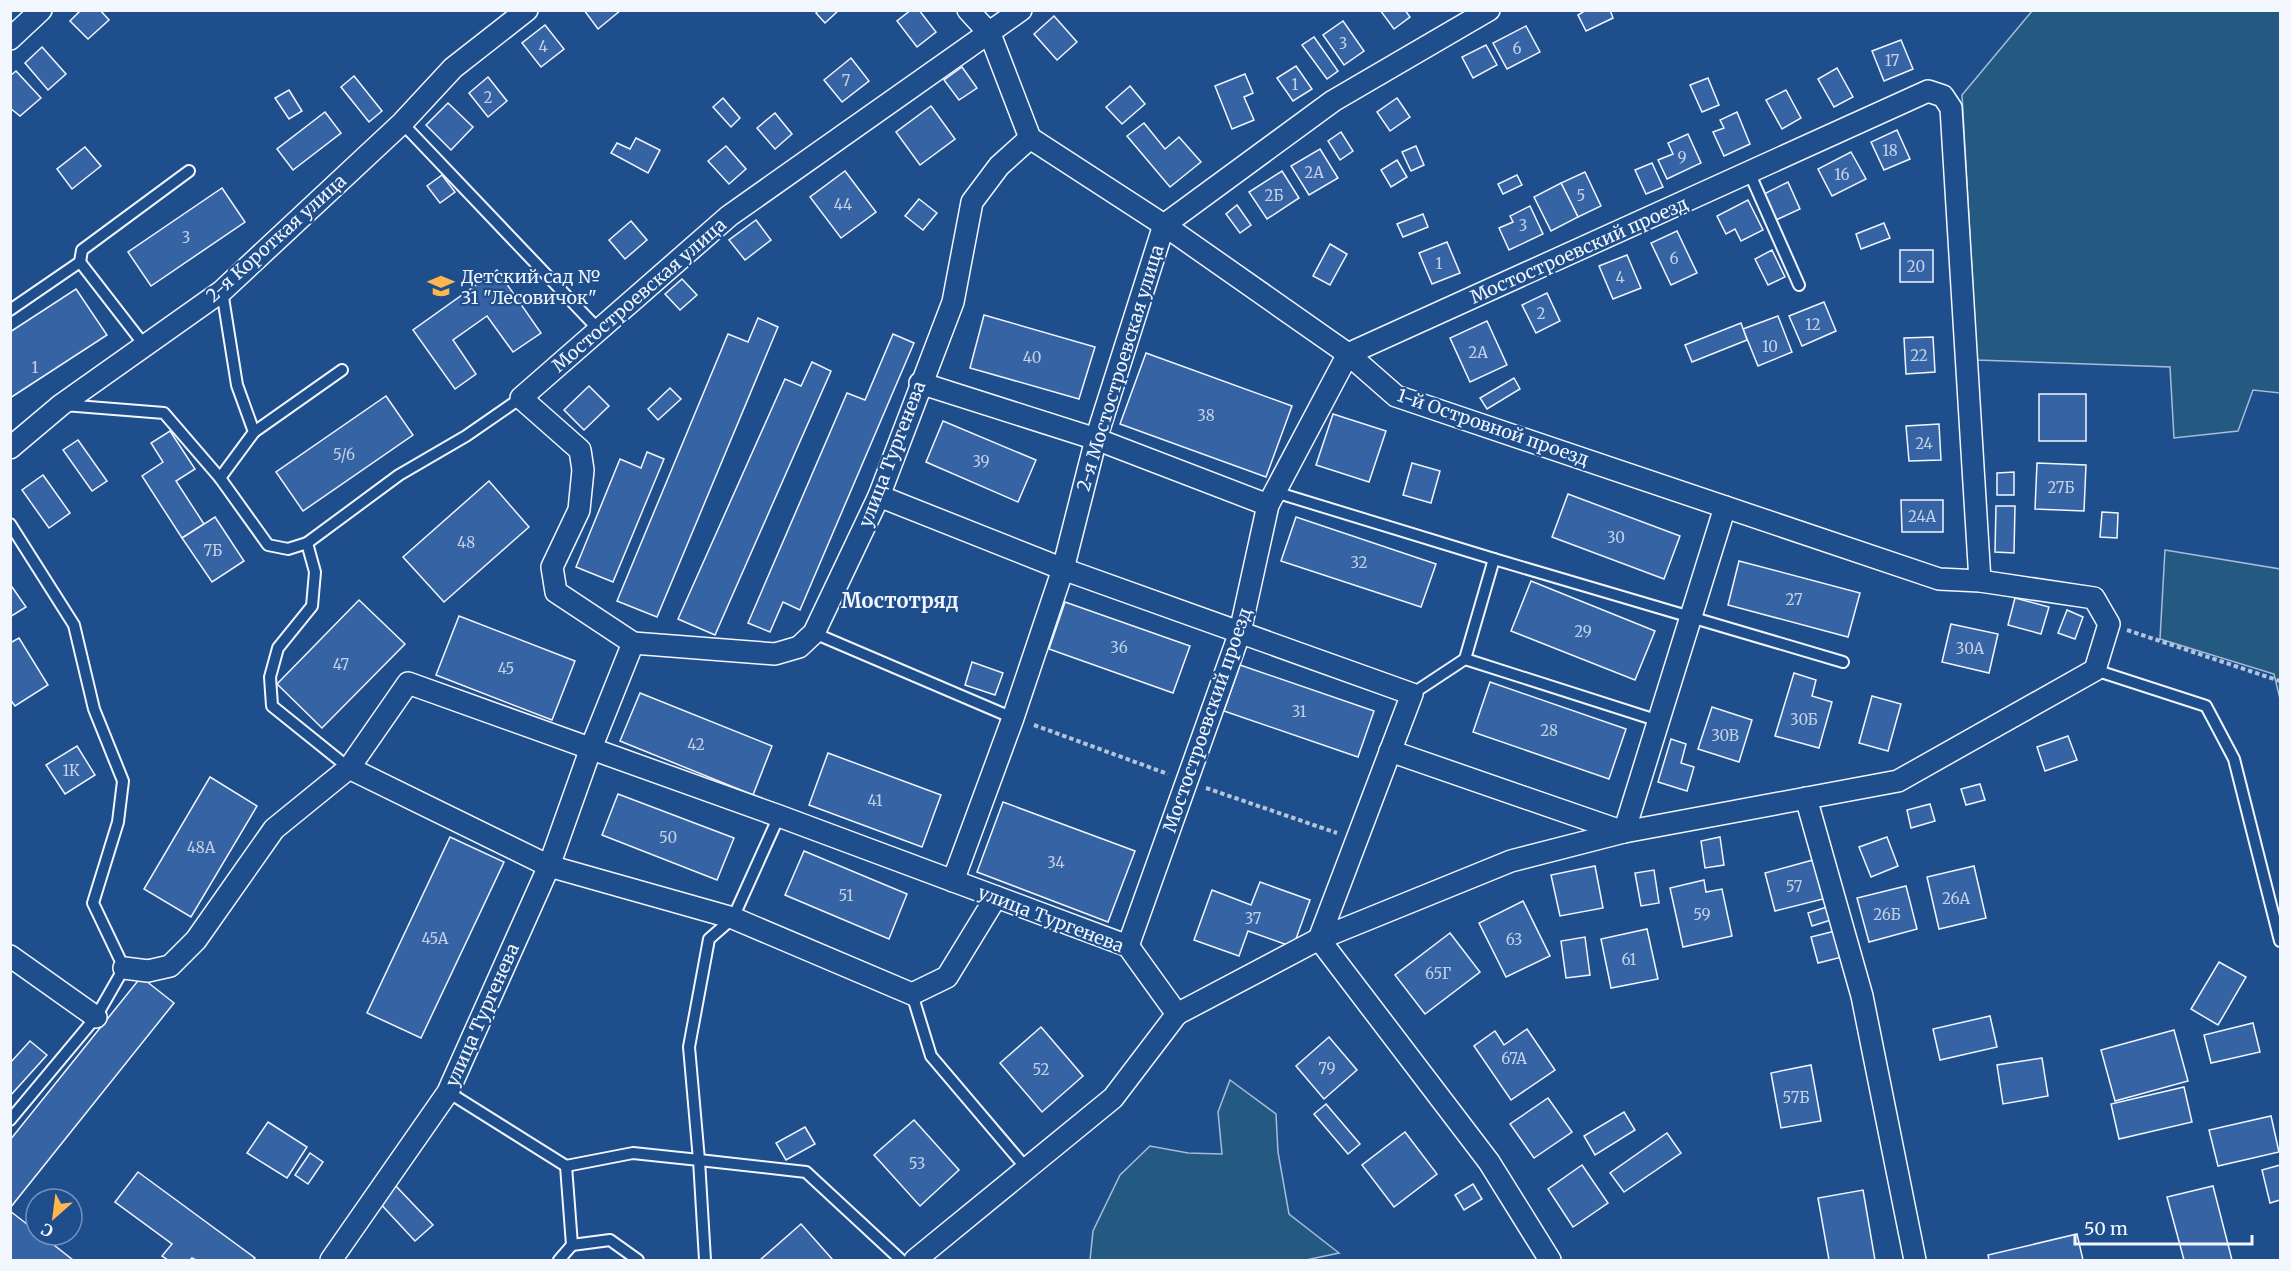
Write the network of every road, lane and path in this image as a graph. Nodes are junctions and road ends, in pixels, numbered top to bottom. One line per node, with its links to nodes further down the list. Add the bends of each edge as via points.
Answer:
1 (41, 10): 7 (street)
2 (527, 10): 8 (street, 2-я Короткая улица, via 453,68)
3 (968, 10): 6 (street)
4 (1021, 10): 6 (street, Мостостроевская улица)
5 (1488, 10): 12 (street, 2-я Мостостроевская улица, via 1332,101)
6 (990, 34): 9 (street); 17 (street, Мостостроевская улица, via 729,216)
7 (10, 39)
8 (402, 123): 15 (street, 2-я Короткая улица); 17 (lane)
9 (1030, 138): 12 (street, 1-й Островной проезд); 21 (street, улица Тургенева, via 999,166 972,202 953,302)
10 (189, 171): 13 (lane, via 82,250)
11 (1749, 172): 14 (lane); 19 (street, Мостостроевский проезд); 35 (street, Мостостроевский проезд, via 1928,91 1942,96 1951,108)
12 (1164, 225): 19 (street, 1-й Островной проезд); 25 (street, 2-я Мостостроевская улица)
13 (80, 262): 16 (lane); 18 (lane)
14 (1799, 285)
15 (222, 291): 18 (street, 2-я Короткая улица); 24 (lane, via 237,385)
16 (10, 310)
17 (599, 330): 22 (street, Мостостроевская улица)
18 (145, 346): 23 (street, 2-я Короткая улица)
19 (1348, 354): 29 (street, Мостостроевский проезд); 30 (street, 1-й Островной проезд, via 1396,396)
20 (342, 370): 24 (lane)
21 (920, 383): 25 (street); 28 (street, улица Тургенева)
22 (521, 398): 32 (lane, via 399,475); 40 (street, via 580,450 583,470 579,510 552,567 556,592)
23 (61, 405): 26 (street, 2-я Короткая улица); 27 (lane, via 164,413)
24 (254, 432): 27 (lane)
25 (1096, 439): 29 (street); 34 (street, 2-я Мостостроевская улица)
26 (10, 448)
27 (220, 478): 32 (lane, via 268,545 288,549)
28 (879, 496): 34 (street); 39 (street, улица Тургенева)
29 (1271, 498): 33 (lane); 38 (street, Мостостроевский проезд)
30 (1725, 507): 35 (street, 1-й Островной проезд, via 1939,579); 36 (street)
31 (10, 524): 62 (lane, via 74,625 94,710 123,781 118,822 93,903)
32 (307, 543): 50 (lane, via 315,572 312,606 278,648 270,677 272,706)
33 (1494, 559): 36 (lane); 41 (lane)
34 (1063, 569): 38 (street); 46 (street, 2-я Мостостроевская улица)
35 (1980, 581): 37 (street, 1-й Островной проезд, via 2094,598)
36 (1692, 617): 42 (lane); 47 (street)
37 (2109, 624): 43 (street); 44 (path)
38 (1240, 632): 45 (street); 60 (street, Мостостроевский проезд)
39 (814, 633): 40 (street, улица Тургенева, via 799,647 775,654); 46 (lane)
40 (633, 643): 48 (street, улица Тургенева)
41 (1465, 659): 45 (lane); 47 (lane)
42 (1843, 662)
43 (2095, 670): 51 (street, via 1898,781); 59 (lane, via 2206,706 2234,759)
44 (2280, 681)
45 (1412, 694): 49 (street)
46 (1013, 717): 55 (street, 2-я Мостостроевская улица)
47 (1659, 721): 53 (street)
48 (591, 748): 50 (street, улица Тургенева, via 408,683); 52 (street, улица Тургенева); 54 (street, улица Тургенева)
49 (1390, 751): 53 (street); 58 (street)
50 (349, 768): 54 (street); 62 (street, via 274,829 196,940 170,966 148,971)
51 (1806, 798): 53 (street); 79 (street, via 1862,996)
52 (779, 816): 55 (street, улица Тургенева); 57 (lane)
53 (1624, 832): 58 (street, via 1511,861)
54 (549, 866): 57 (street); 66 (street, улица Тургенева)
55 (953, 881): 56 (street, улица Тургенева)
56 (996, 897): 60 (street, улица Тургенева); 63 (street, via 946,977)
57 (733, 918): 63 (street); 68 (lane, via 709,939 689,1047)
58 (1320, 939): 64 (street); 78 (street, via 1489,1162)
59 (2280, 940)
60 (1128, 946): 64 (street, улица Тургенева)
61 (10, 956): 65 (street)
62 (124, 969): 65 (lane)
63 (912, 994): 70 (lane, via 931,1056)
64 (1177, 1014): 70 (street, via 1113,1098)
65 (96, 1017): 67 (lane)
66 (448, 1092): 69 (lane); 72 (street, улица Тургенева)
67 (10, 1120)
68 (699, 1160): 69 (lane, via 633,1153); 75 (lane); 76 (lane, via 806,1172)
69 (566, 1166): 71 (lane)
70 (1027, 1169): 77 (street)
71 (572, 1245): 73 (lane); 74 (lane, via 610,1240)
72 (331, 1260)
73 (559, 1260)
74 (638, 1260)
75 (705, 1260)
76 (901, 1260)
77 (915, 1260)
78 (1550, 1260)
79 (1916, 1260)

